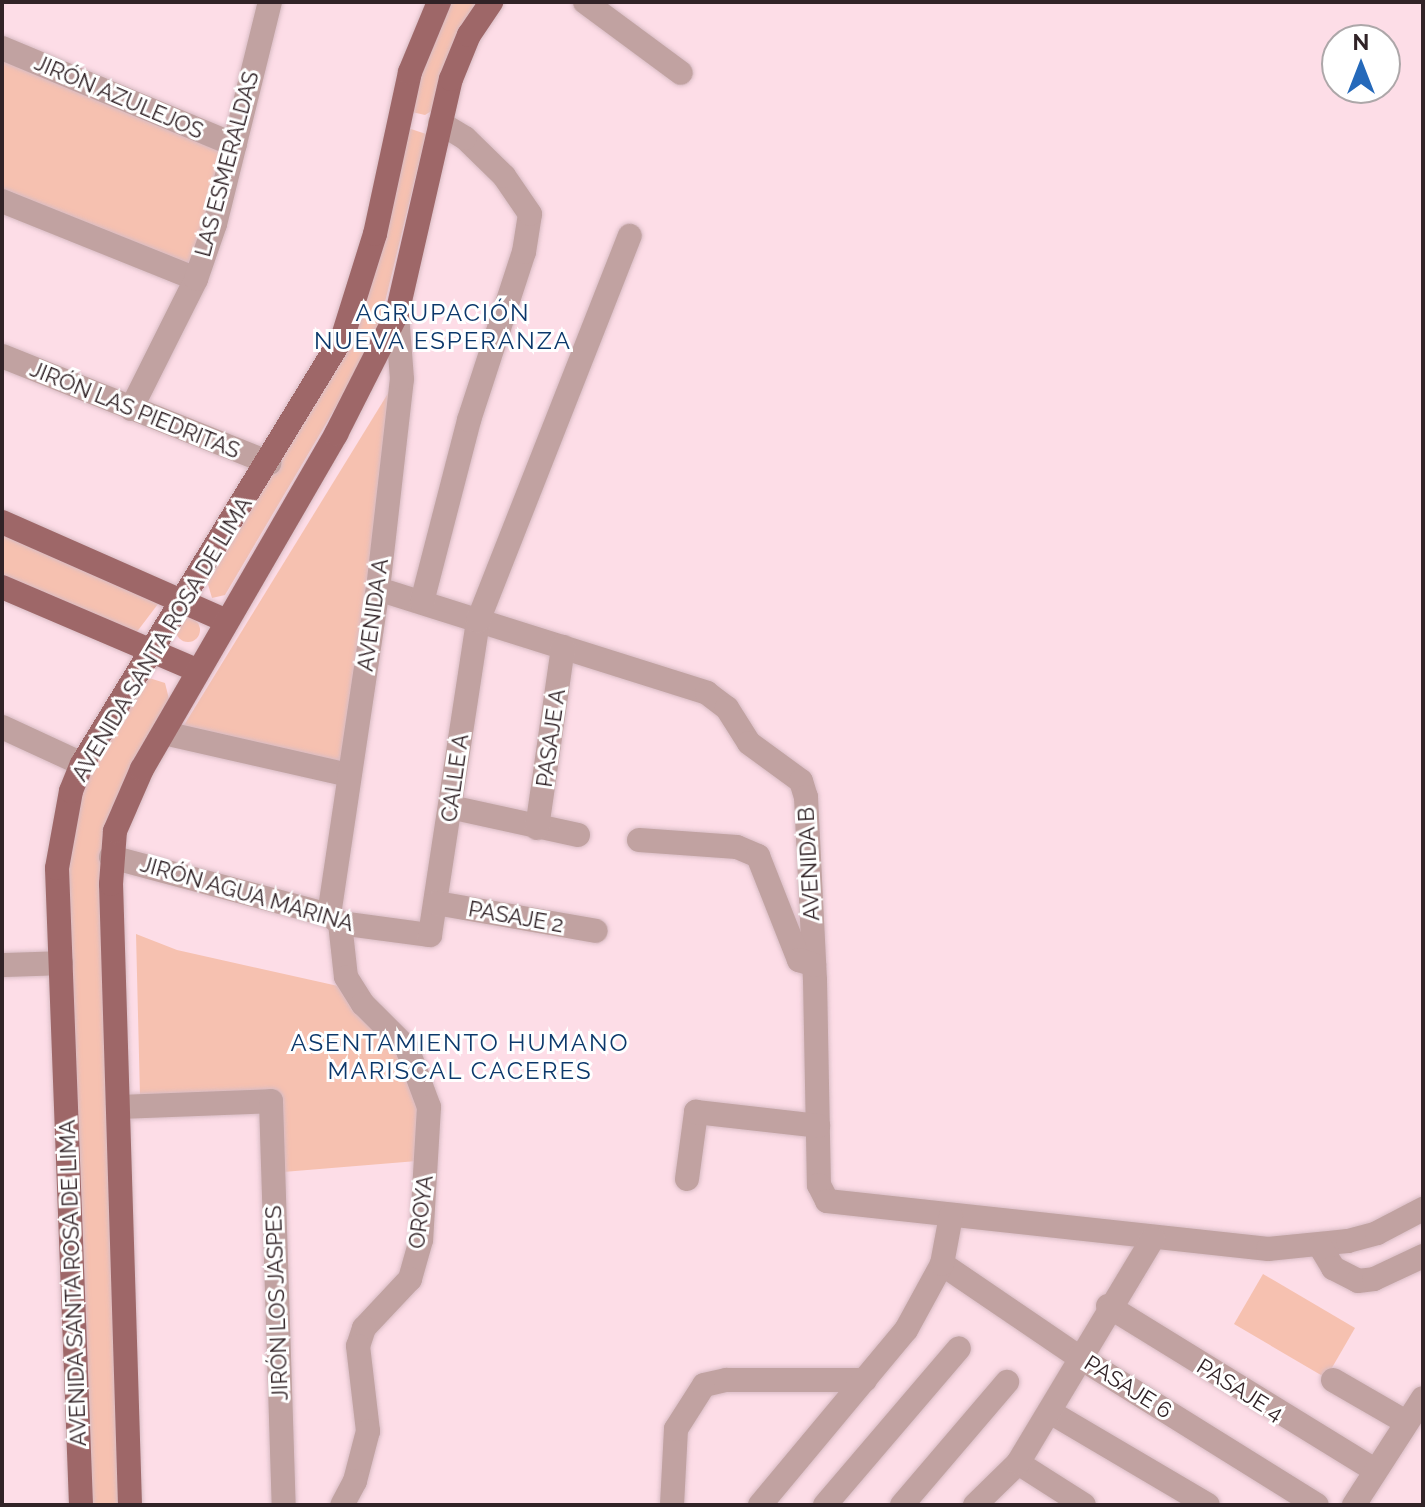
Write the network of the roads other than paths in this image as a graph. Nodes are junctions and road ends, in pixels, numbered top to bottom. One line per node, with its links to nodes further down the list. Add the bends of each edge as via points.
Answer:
1 (269, 2): 9 (street, LAS ESMERALDAS)
2 (439, 2): 7 (main road, AVENIDA SANTA ROSA DE LIMA, via 420,43)
3 (491, 2): 8 (main road, AVENIDA SANTA ROSA DE LIMA, via 459,55)
4 (585, 2): 6 (street)
5 (2, 48): 9 (street, JIRÓN AZULEJOS)
6 (681, 73)
7 (397, 119): 8 (main road); 16 (main road, AVENIDA SANTA ROSA DE LIMA, via 375,234 343,336)
8 (440, 123): 13 (main road, AVENIDA SANTA ROSA DE LIMA); 21 (street, via 465,138 504,176 530,214 524,252 464,435)
9 (235, 145): 12 (street, LAS ESMERALDAS)
10 (2, 201): 12 (street)
11 (630, 236): 23 (street, CALLE A)
12 (196, 279): 15 (street, LAS ESMERALDAS)
13 (397, 314): 19 (street, AVENIDA A, via 402,379); 22 (main road, AVENIDA SANTA ROSA DE LIMA, via 343,422)
14 (2, 356): 15 (street, JIRÓN LAS PIEDRITAS)
15 (131, 409): 16 (street, JIRÓN LAS PIEDRITAS)
16 (269, 463): 20 (main road, AVENIDA SANTA ROSA DE LIMA)
17 (2, 522): 20 (main road)
18 (2, 587): 25 (main road)
19 (378, 589): 21 (street, AVENIDA B); 30 (street, AVENIDA A)
20 (183, 600): 22 (main road); 25 (main road, AVENIDA SANTA ROSA DE LIMA)
21 (422, 602): 23 (street, AVENIDA B)
22 (224, 620): 26 (main road, AVENIDA SANTA ROSA DE LIMA)
23 (478, 621): 24 (street, AVENIDA B); 31 (street, CALLE A)
24 (563, 647): 32 (street, PASAJE A); 42 (street, AVENIDA B, via 714,697 749,743 796,775 806,797)
25 (152, 649): 26 (main road); 29 (main road, AVENIDA SANTA ROSA DE LIMA)
26 (197, 670): 28 (main road, AVENIDA SANTA ROSA DE LIMA)
27 (2, 727): 29 (street)
28 (164, 733): 30 (street); 35 (main road, AVENIDA SANTA ROSA DE LIMA, via 126,803)
29 (82, 764): 40 (main road, AVENIDA SANTA ROSA DE LIMA, via 71,791 57,868)
30 (349, 775): 37 (street, AVENIDA A)
31 (450, 807): 32 (street); 36 (street, CALLE A)
32 (537, 828): 33 (street)
33 (578, 835)
34 (639, 840): 42 (street, via 737,847 758,856 799,960)
35 (111, 857): 37 (street, JIRÓN AGUA MARINA); 43 (main road, AVENIDA SANTA ROSA DE LIMA)
36 (436, 903): 38 (street, PASAJE 2); 39 (street, CALLE A)
37 (335, 919): 39 (street, JIRÓN AGUA MARINA); 66 (street, OROYA, via 353,992 407,1048 429,1107 421,1240 410,1279 364,1328 358,1346 368,1431 355,1481)
38 (596, 931)
39 (430, 935)
40 (61, 963): 41 (street); 63 (main road, AVENIDA SANTA ROSA DE LIMA)
41 (2, 965)
42 (814, 965): 44 (street, AVENIDA B)
43 (118, 1107): 64 (main road, AVENIDA SANTA ROSA DE LIMA); 65 (street, JIRÓN LOS JASPES, via 271,1101)
44 (818, 1126): 45 (street, via 696,1112); 47 (street, AVENIDA B, via 819,1185 827,1201)
45 (687, 1179)
46 (1423, 1209): 49 (street, via 1377,1233)
47 (951, 1216): 48 (street); 51 (street)
48 (1153, 1238): 49 (street, via 1246,1249); 52 (street)
49 (1320, 1246): 50 (street, via 1333,1268 1358,1281)
50 (1423, 1256)
51 (942, 1264): 54 (street, PASAJE 6); 55 (street, via 906,1330)
52 (1108, 1306): 54 (street); 62 (street, PASAJE 4)
53 (959, 1348): 69 (street)
54 (1079, 1357): 59 (street); 74 (street, PASAJE 6)
55 (865, 1380): 67 (street, via 726,1380 704,1385 676,1429); 68 (street)
56 (1333, 1380): 60 (street)
57 (1007, 1382): 70 (street)
58 (1423, 1398): 60 (street)
59 (1050, 1412): 61 (street); 73 (street)
60 (1404, 1421): 62 (street)
61 (1018, 1463): 71 (street); 72 (street)
62 (1375, 1470): 75 (street)
63 (81, 1505)
64 (130, 1505)
65 (284, 1505)
66 (342, 1505)
67 (672, 1505)
68 (760, 1505)
69 (825, 1505)
70 (902, 1505)
71 (975, 1505)
72 (1084, 1505)
73 (1208, 1505)
74 (1317, 1505)
75 (1354, 1505)

